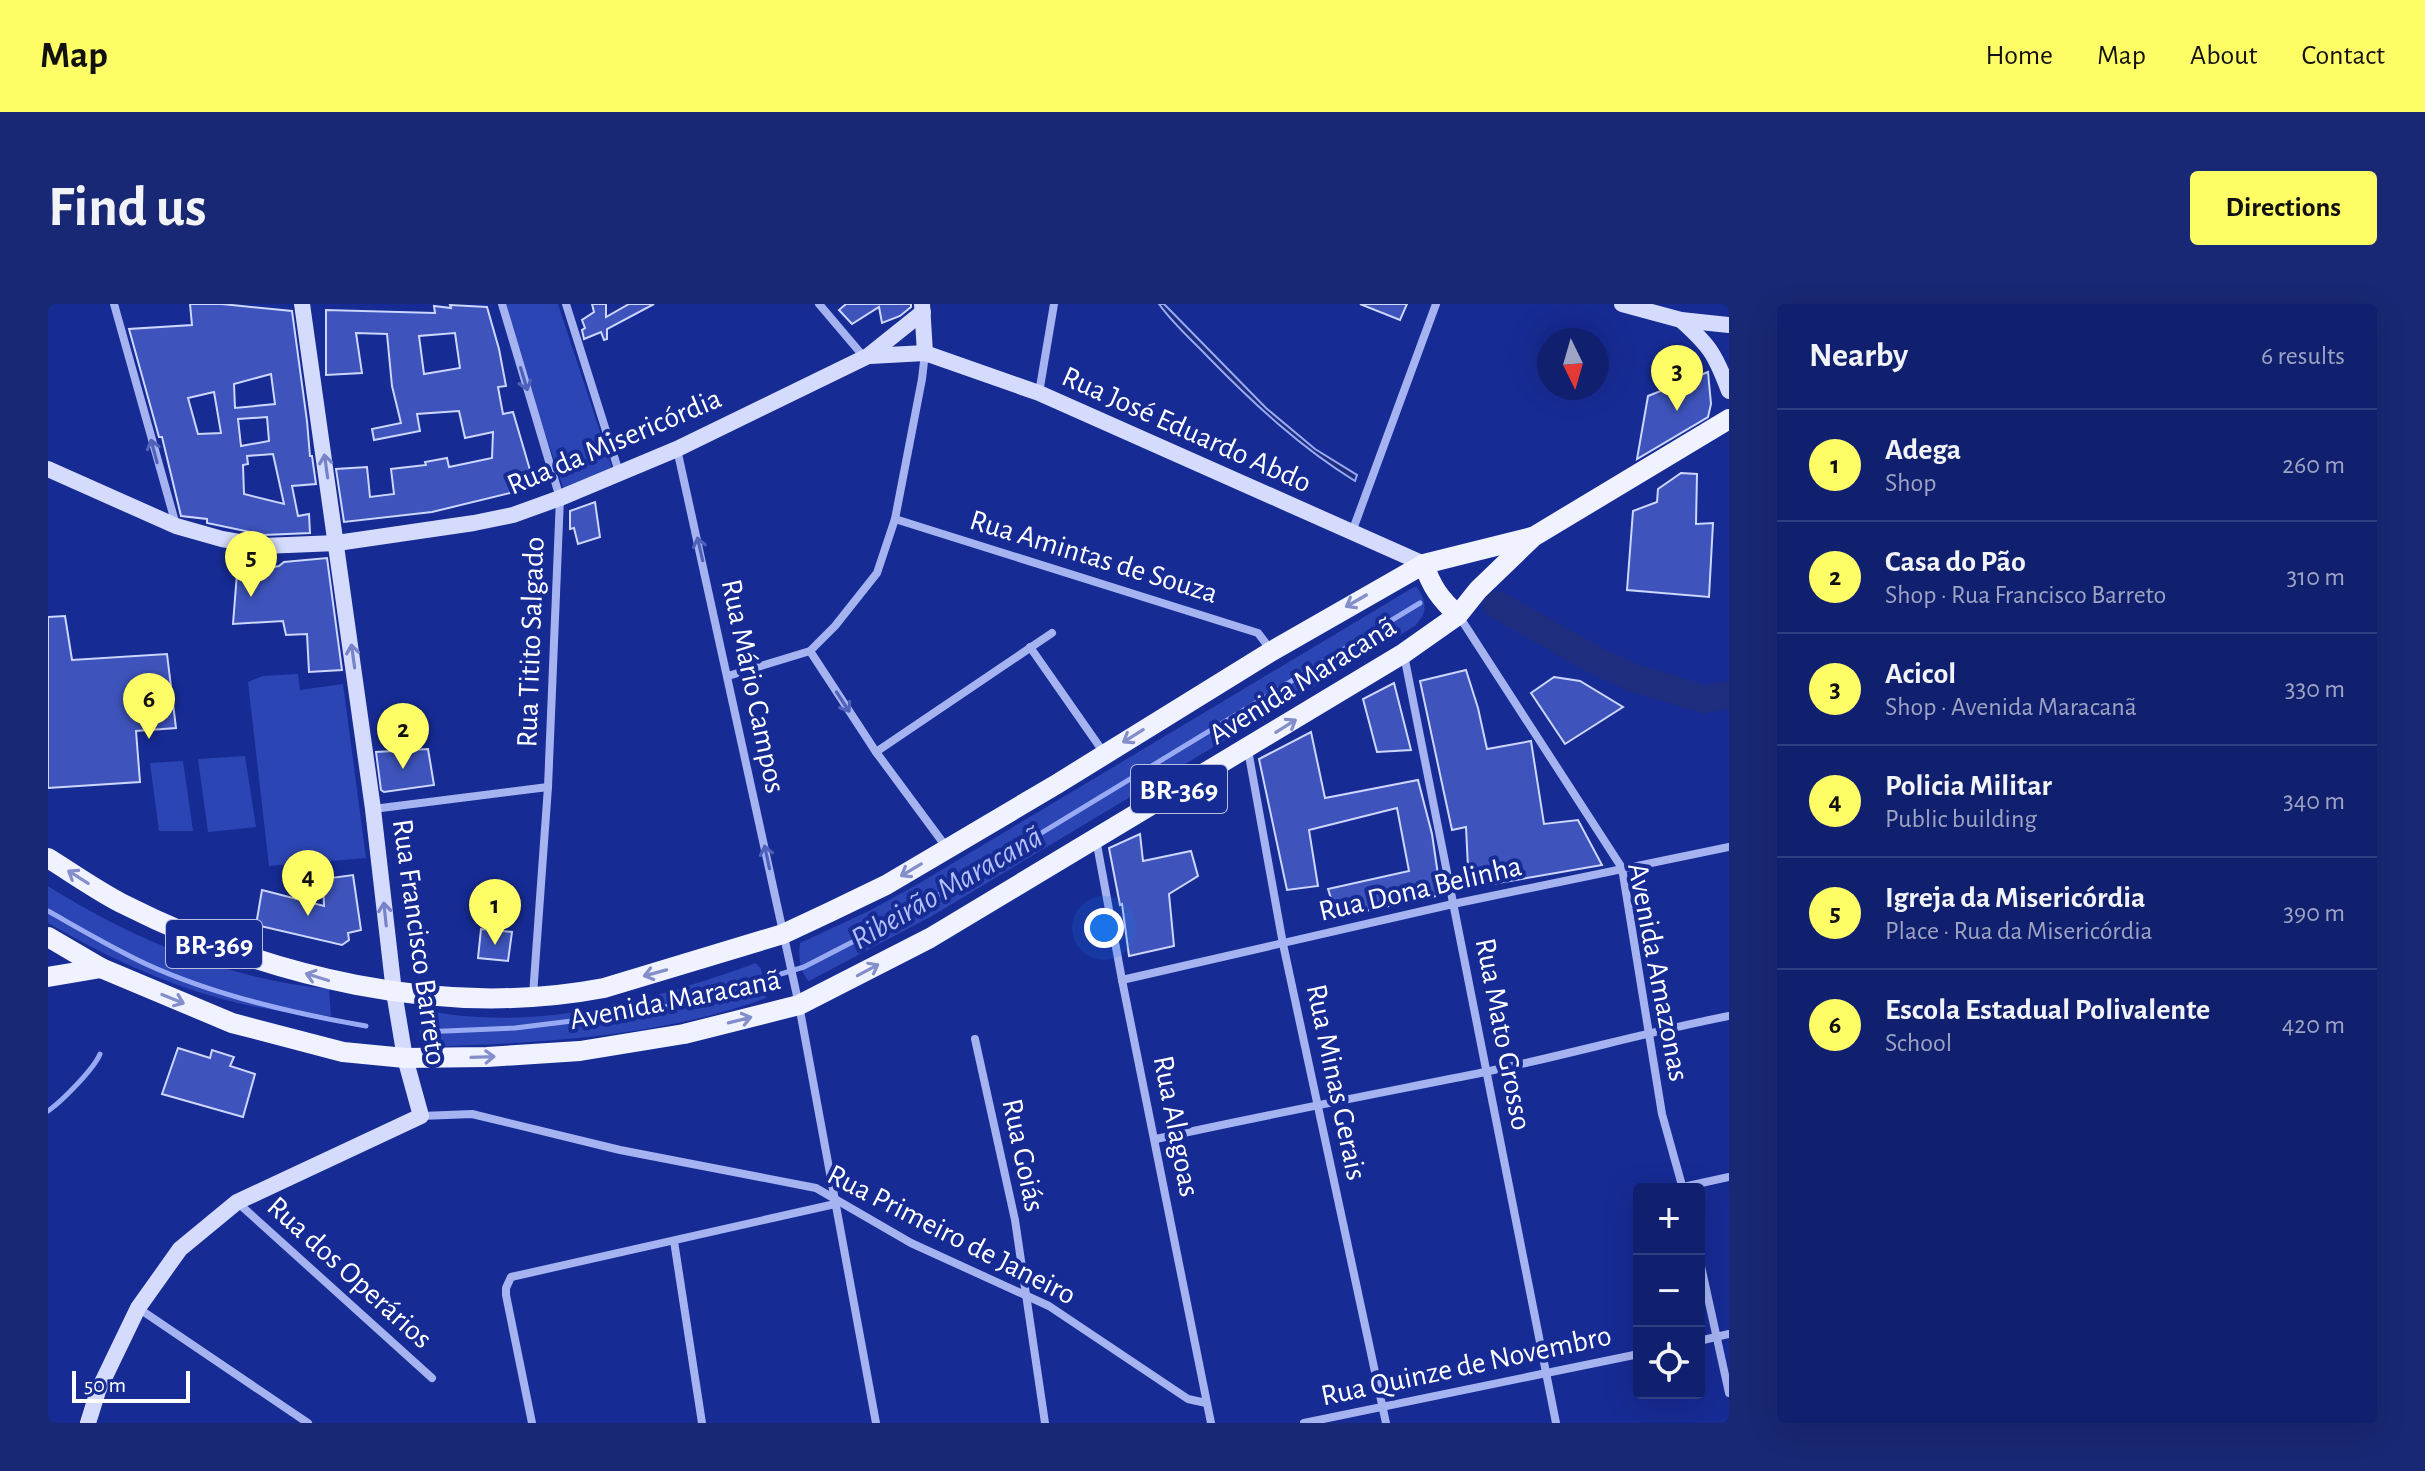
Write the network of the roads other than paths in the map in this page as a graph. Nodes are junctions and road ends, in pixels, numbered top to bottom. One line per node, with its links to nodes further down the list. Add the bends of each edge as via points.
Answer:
1 (114, 304): 22 (street, one-way to 1)
2 (302, 304): 25 (street, Rua Francisco Barreto, one-way to 2)
3 (502, 304): 20 (street, Rua Titito Salgado, one-way to 20)
4 (566, 304): 19 (street)
5 (819, 304): 13 (street)
6 (1054, 304): 15 (street)
7 (1436, 304): 23 (street)
8 (1622, 304): 10 (street)
9 (922, 308): 12 (street, Rua da Misericórdia); 13 (street, Rua da Misericórdia)
10 (1681, 320): 11 (street); 14 (street, via 1707,343)
11 (1729, 325)
12 (925, 353): 13 (street, Rua da Misericórdia); 15 (street, Rua José Eduardo Abdo); 21 (street)
13 (866, 357): 17 (street, Rua da Misericórdia)
14 (1729, 391)
15 (1039, 393): 23 (street, Rua José Eduardo Abdo)
16 (1729, 419): 24 (main road, Avenida Maracanã / BR-369)
17 (677, 449): 19 (street, Rua da Misericórdia); 35 (street, Rua Mário Campos, one-way to 17)
18 (48, 469): 22 (street, Rua da Misericórdia)
19 (620, 473): 20 (street, Rua da Misericórdia)
20 (560, 498): 25 (street, Rua da Misericórdia, via 474,523); 39 (street, Rua Titito Salgado)
21 (895, 519): 32 (street, via 877,573); 33 (street, Rua Amintas de Souza, via 1258,633)
22 (176, 526): 25 (street, Rua da Misericórdia, via 263,546)
23 (1352, 533): 27 (street, Rua José Eduardo Abdo)
24 (1533, 537): 26 (main road, Avenida Maracanã / BR-369); 28 (main road, Avenida Maracanã / BR-369)
25 (337, 543): 40 (street, Rua Francisco Barreto, one-way to 25)
26 (1459, 556): 27 (main road, Avenida Maracanã / BR-369); 28 (main road, via 1471,569)
27 (1424, 564): 29 (main road, via 1430,584); 33 (main road, Avenida Maracanã / BR-369, one-way to 33)
28 (1478, 590): 29 (main road, Avenida Maracanã / BR-369)
29 (1458, 615): 34 (main road, Avenida Maracanã / BR-369); 45 (street, Avenida Amazonas)
30 (1052, 633): 31 (street)
31 (1030, 647): 37 (street); 38 (street)
32 (810, 651): 35 (street); 37 (street, one-way to 37)
33 (1272, 651): 38 (main road, Avenida Maracanã / BR-369, one-way to 38)
34 (1404, 653): 36 (main road, Avenida Maracanã / BR-369, one-way to 34); 46 (street, Rua Mato Grosso)
35 (728, 676): 48 (street, Rua Mário Campos, one-way to 35)
36 (1248, 749): 41 (main road, Avenida Maracanã / BR-369); 49 (street, Rua Minas Gerais)
37 (876, 752): 43 (street)
38 (1104, 754): 43 (main road, Avenida Maracanã / BR-369)
39 (548, 787): 40 (street); 54 (street, Rua Titito Salgado)
40 (373, 809): 53 (street, Rua Francisco Barreto, one-way to 40)
41 (1096, 838): 52 (street, Rua Alagoas); 55 (main road, Avenida Maracanã / BR-369, one-way to 41, via 930,938)
42 (1729, 847): 45 (street, Rua Dona Belinha)
43 (947, 849): 48 (main road, Avenida Maracanã / BR-369, one-way to 48)
44 (48, 858): 53 (main road, Avenida Maracanã / BR-369, one-way to 44, via 335,982 203,940 118,902)
45 (1622, 868): 46 (street, Rua Dona Belinha); 57 (street, Avenida Amazonas)
46 (1453, 904): 49 (street, Rua Dona Belinha); 60 (street, Rua Mato Grosso)
47 (48, 937): 50 (main road, Avenida Maracanã / BR-369)
48 (786, 943): 54 (main road, Avenida Maracanã / BR-369, one-way to 54, via 604,988); 55 (street, Rua Mário Campos)
49 (1283, 944): 52 (street, Rua Dona Belinha); 61 (street, Rua Minas Gerais)
50 (101, 968): 51 (main road); 59 (main road, Avenida Maracanã / BR-369, one-way to 59, via 232,1023 343,1052)
51 (48, 977)
52 (1122, 980): 63 (street, Rua Alagoas)
53 (394, 992): 54 (main road, Avenida Maracanã / BR-369); 59 (street, Rua Francisco Barreto)
54 (533, 996)
55 (797, 999): 59 (main road, Avenida Maracanã / BR-369, one-way to 55, via 636,1044); 67 (street, Rua Mário Campos)
56 (1729, 1016): 57 (street)
57 (1647, 1033): 60 (street); 65 (street, Avenida Amazonas)
58 (975, 1039): 71 (street, Rua Goiás, via 1015,1220)
59 (405, 1058): 62 (street, Rua Francisco Barreto)
60 (1487, 1071): 61 (street); 77 (street, Rua Mato Grosso)
61 (1318, 1104): 63 (street); 81 (street, Rua Minas Gerais)
62 (421, 1116): 67 (street, Rua Primeiro de Janeiro, via 472,1114 620,1150 816,1188); 68 (street)
63 (1156, 1139): 80 (street, Rua Alagoas)
64 (1729, 1177): 66 (street)
65 (1682, 1183)
66 (1704, 1183)
67 (835, 1201): 69 (street); 71 (street, Rua Primeiro de Janeiro); 88 (street, Rua Mário Campos)
68 (237, 1202): 72 (street, via 180,1249); 78 (street, Rua dos Operários)
69 (674, 1241): 86 (street, via 511,1277 506,1295); 87 (street)
70 (1705, 1284): 74 (street)
71 (1025, 1297): 80 (street, Rua Primeiro de Janeiro, via 1049,1306 1188,1399); 89 (street, Rua Goiás)
72 (138, 1308): 82 (street); 83 (street)
73 (1729, 1334): 74 (street)
74 (1717, 1337): 75 (street); 79 (street)
75 (1705, 1340)
76 (1633, 1355): 77 (street, Rua Quinze de Novembro)
77 (1546, 1374): 81 (street, Rua Quinze de Novembro); 93 (street, Rua Mato Grosso)
78 (432, 1378)
79 (1729, 1393)
80 (1206, 1403): 90 (street, Rua Alagoas)
81 (1382, 1407): 91 (street, Rua Quinze de Novembro); 92 (street, Rua Minas Gerais)
82 (294, 1413): 84 (street); 85 (street)
83 (88, 1423)
84 (290, 1423)
85 (308, 1423)
86 (532, 1423)
87 (702, 1423)
88 (876, 1423)
89 (1045, 1423)
90 (1211, 1423)
91 (1304, 1423)
92 (1386, 1423)
93 (1556, 1423)

